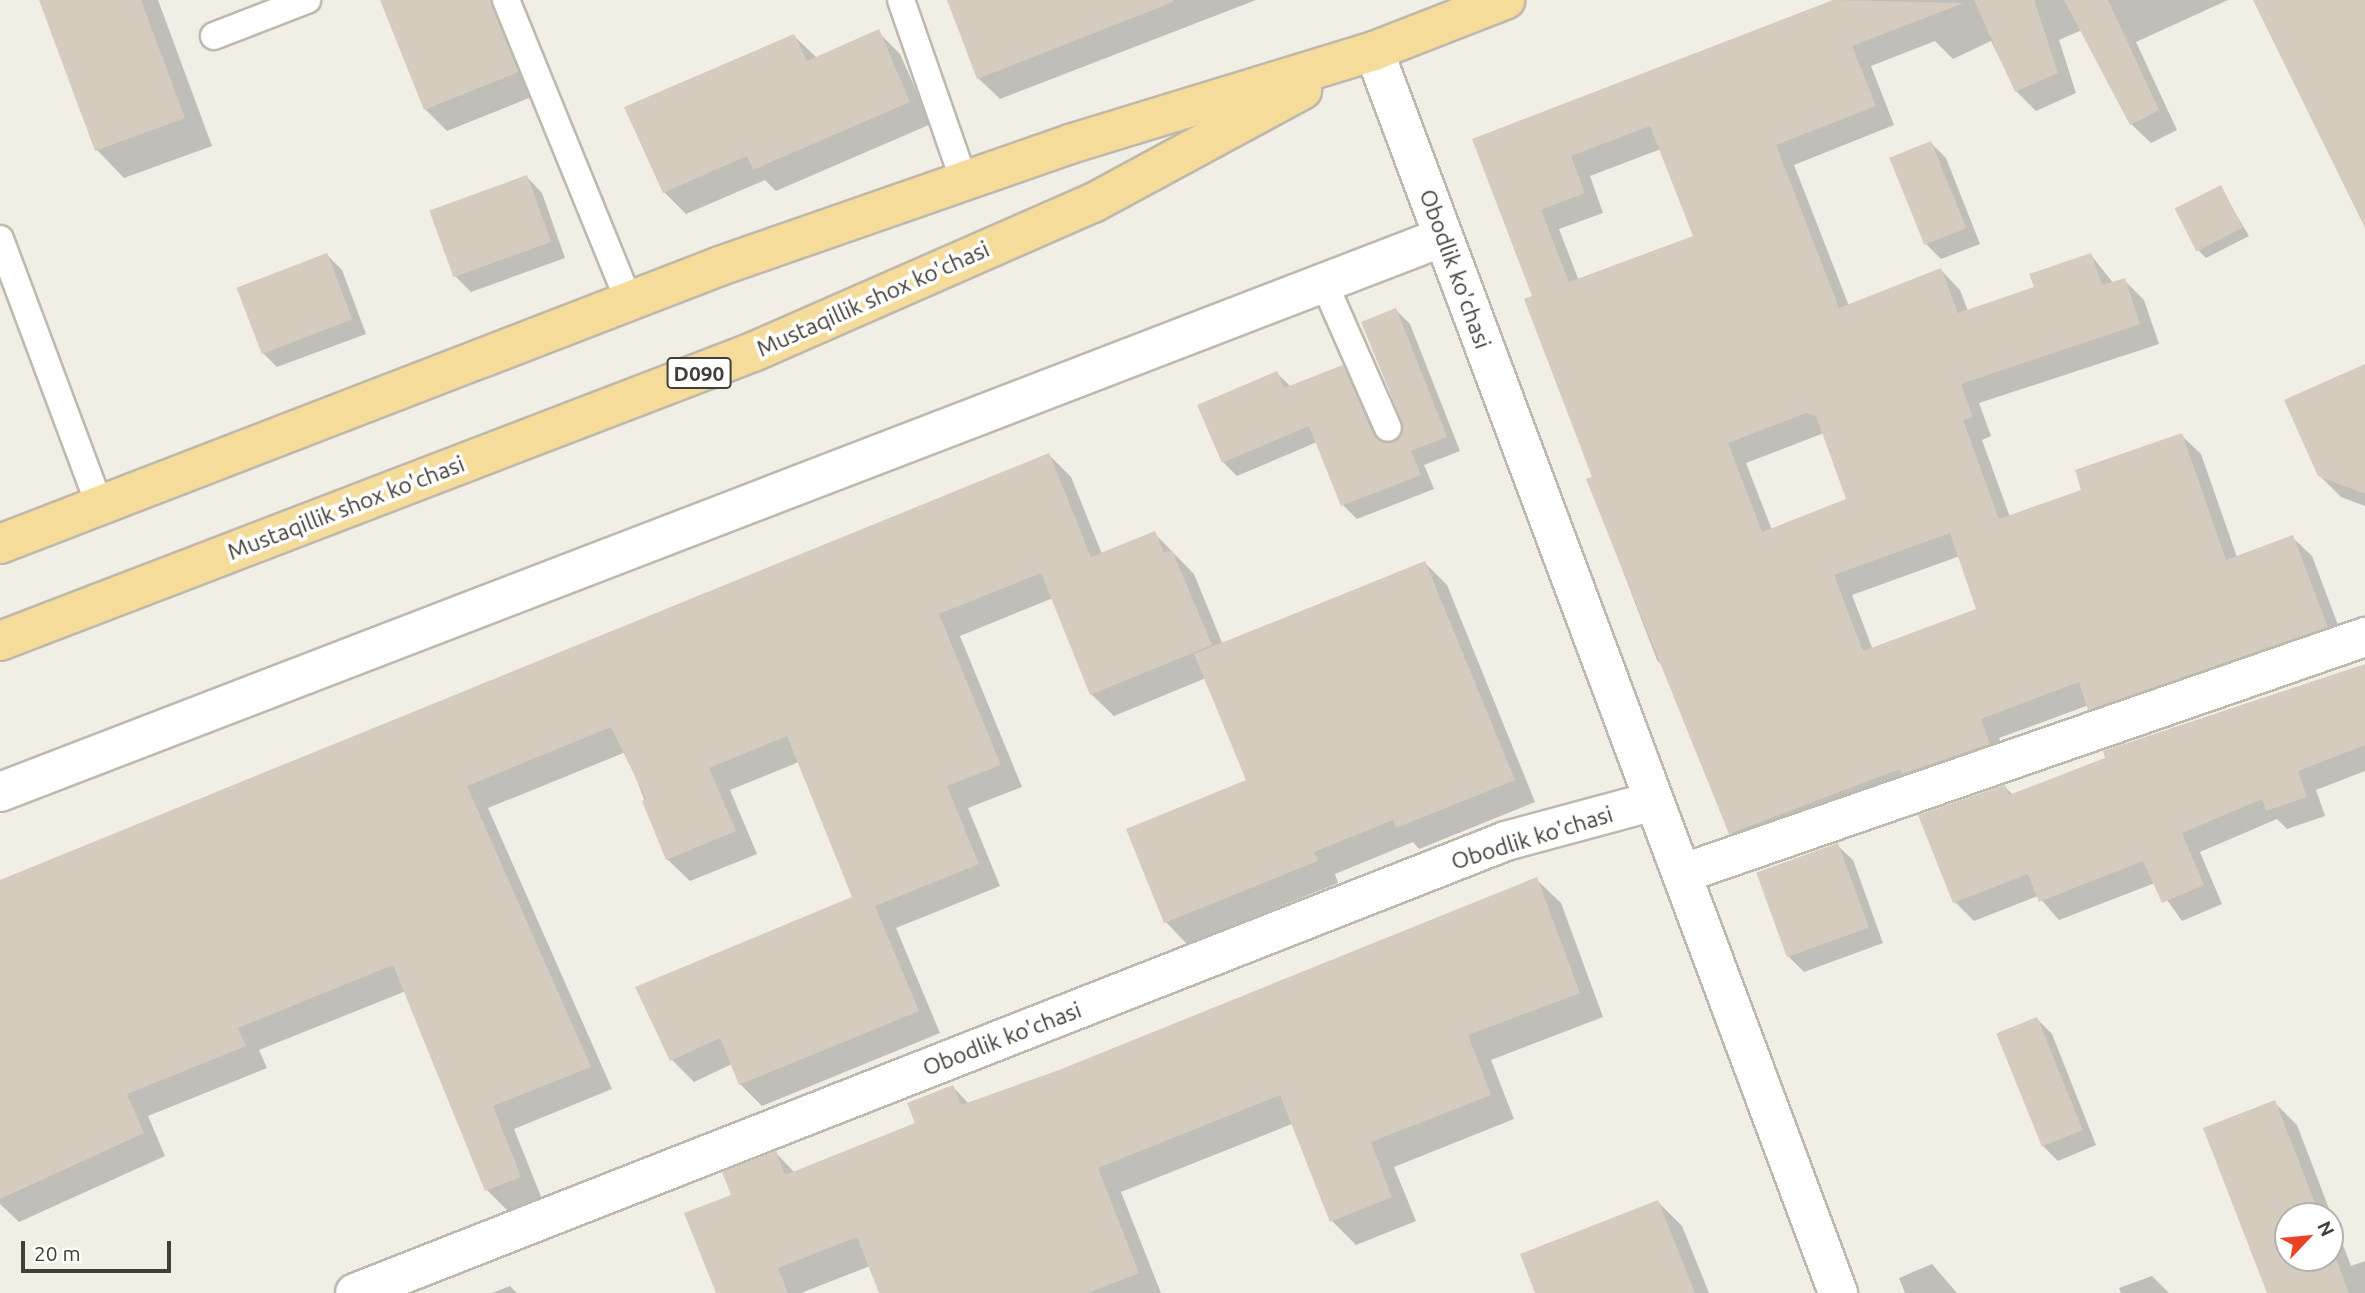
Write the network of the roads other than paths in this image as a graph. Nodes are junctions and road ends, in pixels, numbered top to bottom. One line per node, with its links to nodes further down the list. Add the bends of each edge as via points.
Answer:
1 (307, 0): 5 (lane)
2 (506, 0): 11 (lane)
3 (901, 0): 7 (lane)
4 (1505, 0): 6 (main road, Mustaqillik shox ko'chasi / D090)
5 (214, 36)
6 (1374, 51): 7 (main road, Mustaqillik shox ko'chasi / D090); 8 (street, Obodlik ko'chasi); 16 (main road, Mustaqillik shox ko'chasi / D090, via 1093,203 753,352)
7 (964, 181): 11 (main road, Mustaqillik shox ko'chasi / D090)
8 (1443, 237): 10 (street); 18 (street, Obodlik ko'chasi)
9 (0, 239): 13 (lane)
10 (1324, 283): 12 (lane); 17 (street)
11 (629, 301): 13 (main road, Mustaqillik shox ko'chasi / D090)
12 (1388, 428)
13 (100, 506): 14 (main road, Mustaqillik shox ko'chasi / D090)
14 (0, 544)
15 (2365, 636): 19 (street)
16 (0, 641)
17 (0, 792)
18 (1654, 801): 19 (street, Obodlik ko'chasi); 20 (street, Obodlik ko'chasi, via 1506,841)
19 (1684, 873): 21 (street, Obodlik ko'chasi)
20 (355, 1293)
21 (1838, 1293)

